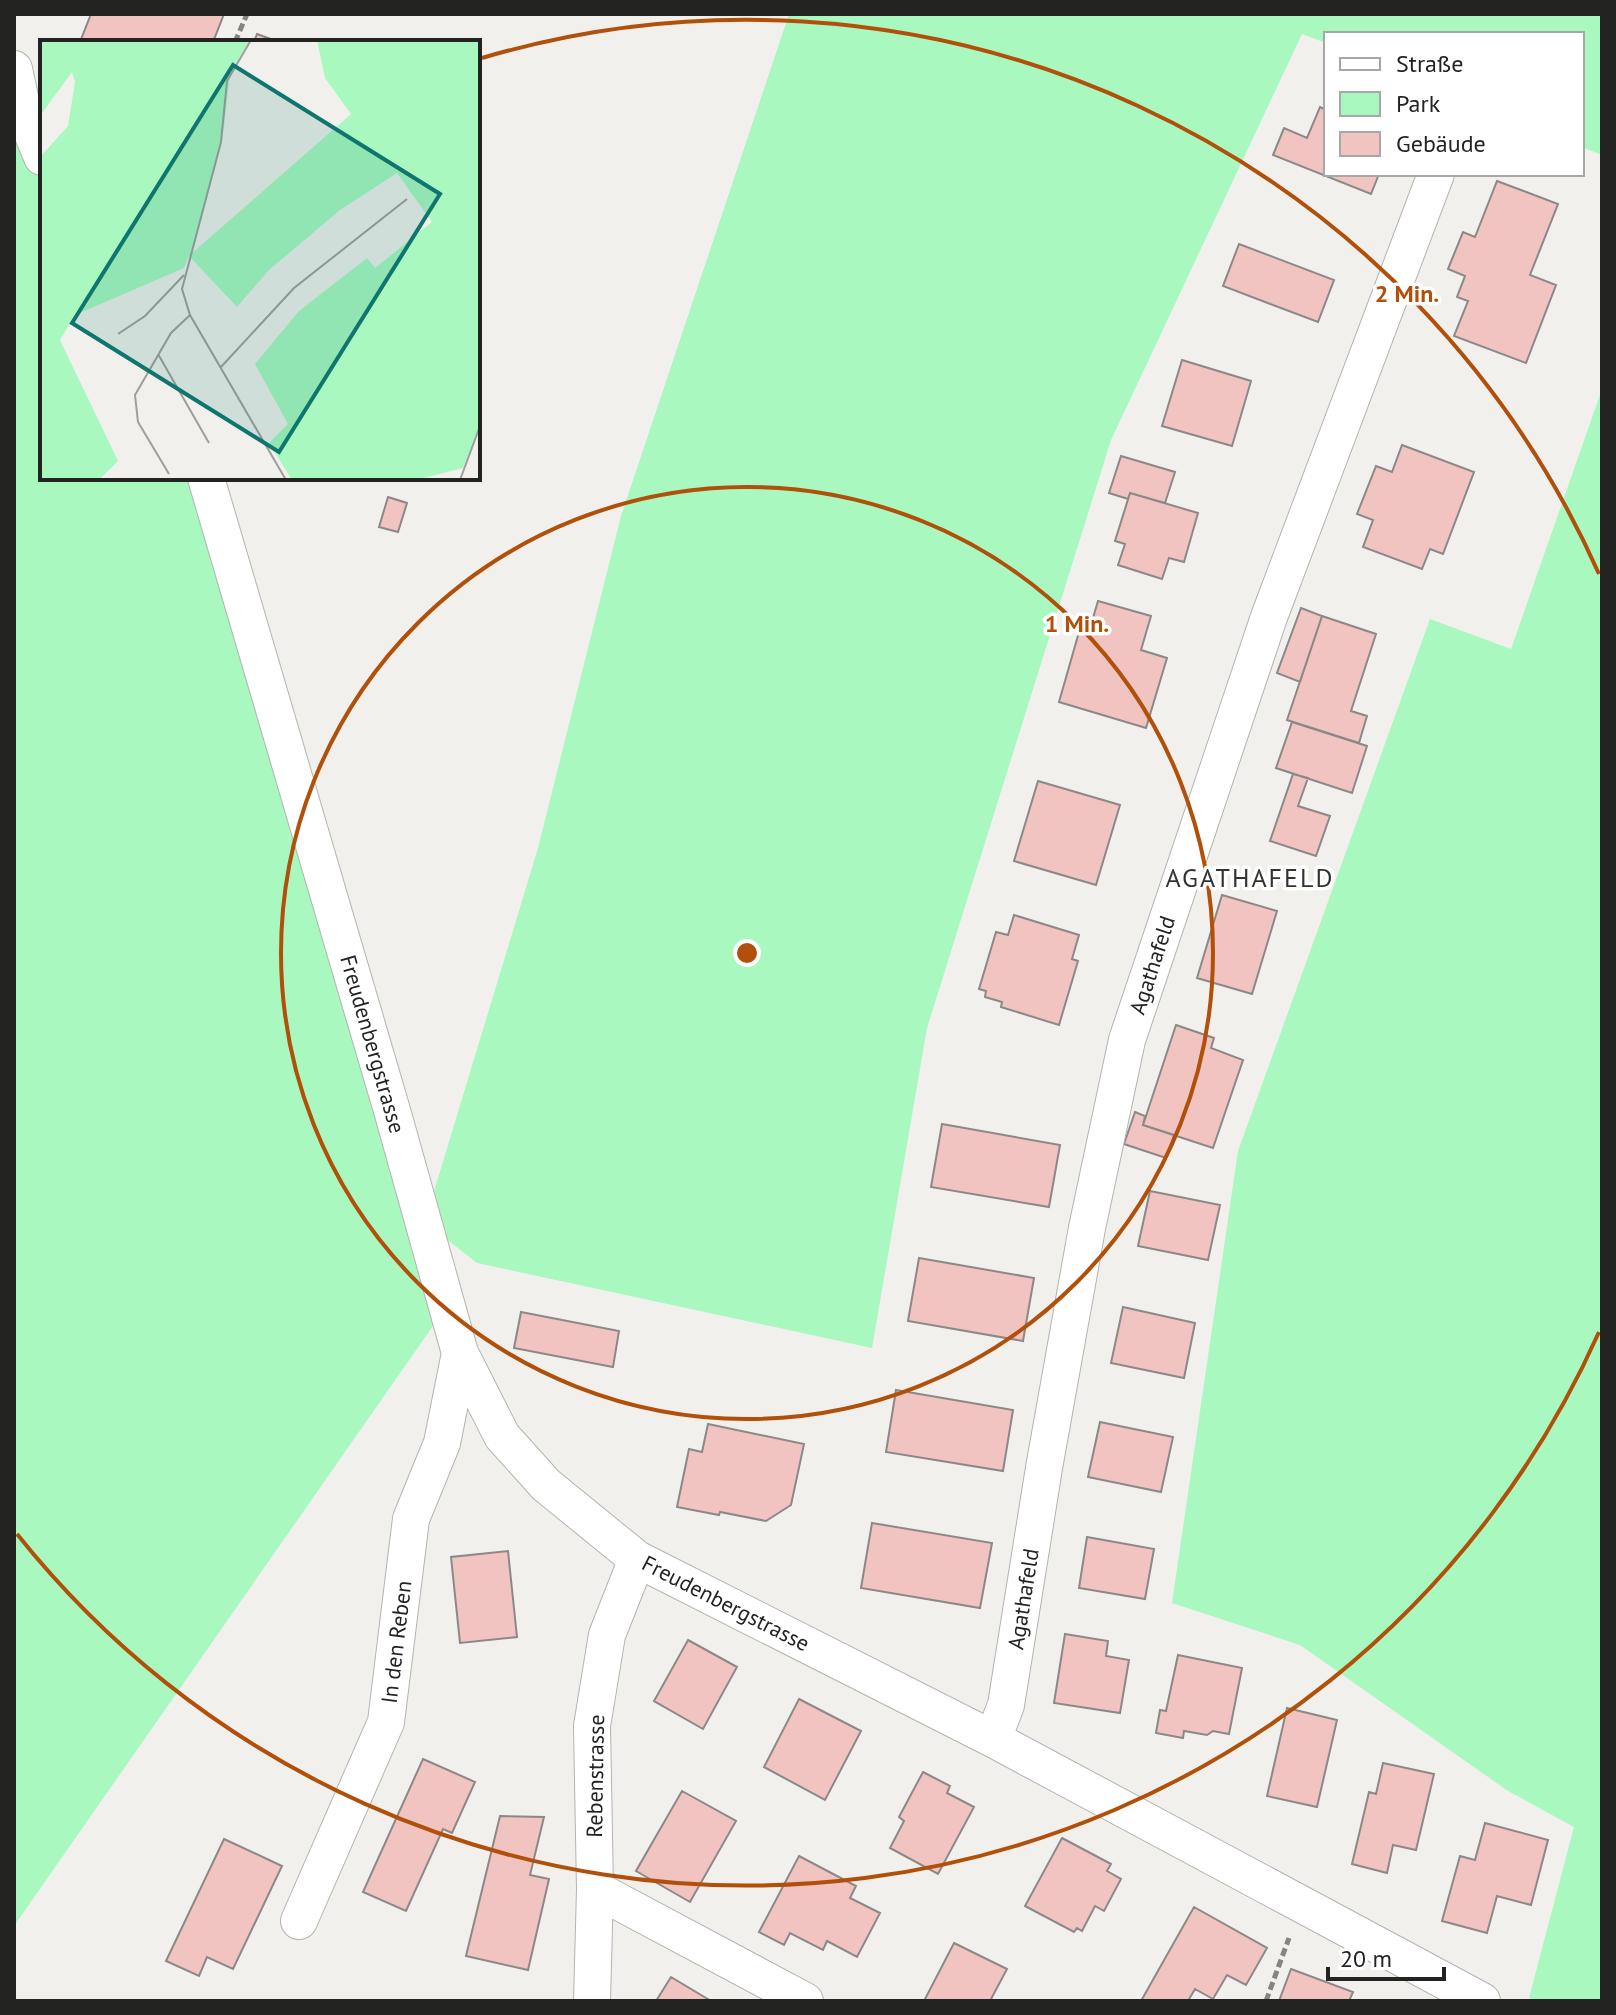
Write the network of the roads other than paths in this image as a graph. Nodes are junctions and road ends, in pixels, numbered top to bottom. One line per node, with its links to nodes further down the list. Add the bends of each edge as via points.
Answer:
1 (14, 69): 2 (street)
2 (40, 152)
3 (1435, 176): 7 (street, Agathafeld, via 1269,617 1127,1040 1084,1243 1006,1705)
4 (207, 480): 5 (street, Freudenbergstrasse)
5 (460, 1353): 6 (street, Freudenbergstrasse, via 502,1436 546,1485); 9 (street, In den Reben, via 442,1443 411,1519 386,1722)
6 (637, 1559): 7 (street, Freudenbergstrasse); 8 (street, Rebenstrasse, via 607,1635 592,1726)
7 (993, 1739): 12 (street, Freudenbergstrasse)
8 (595, 1889): 10 (street, Rebenstrasse); 11 (street)
9 (299, 1921)
10 (592, 2001)
11 (805, 2001)
12 (1482, 2001)

